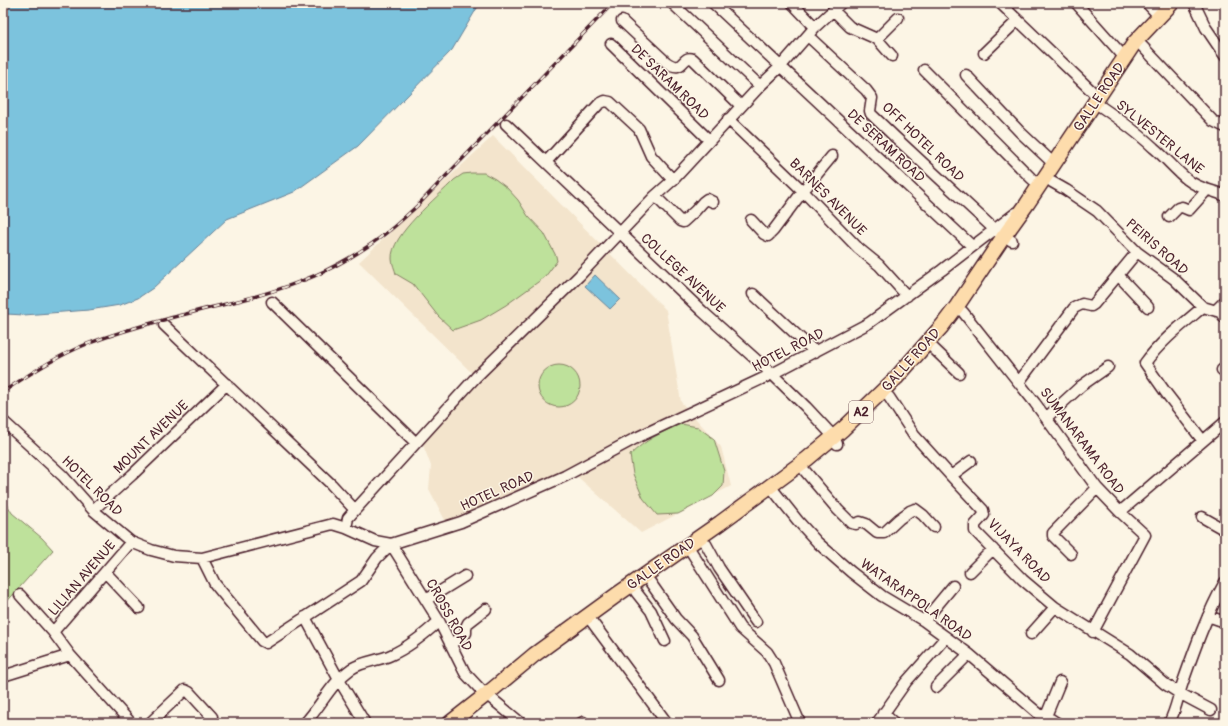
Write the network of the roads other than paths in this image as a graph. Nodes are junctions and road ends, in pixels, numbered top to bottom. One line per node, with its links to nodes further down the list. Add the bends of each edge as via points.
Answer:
1 (672, 3): 28 (street)
2 (713, 3): 25 (street, DE SERAM ROAD)
3 (792, 3): 16 (street)
4 (841, 3): 11 (street)
5 (1000, 3): 14 (street, SYLVESTER LANE)
6 (1076, 3): 24 (street)
7 (1147, 3): 12 (street)
8 (1172, 3): 12 (highway, GALLE ROAD / A2)
9 (1182, 3): 20 (highway, GALLE ROAD / A2)
10 (1194, 3): 23 (street, via 1206,28)
11 (833, 10): 16 (street); 18 (street, via 850,26)
12 (1159, 16): 24 (highway, GALLE ROAD / A2)
13 (898, 18): 18 (street)
14 (1018, 20): 21 (street); 29 (street, SYLVESTER LANE)
15 (622, 21): 30 (street, via 673,67 680,66 688,58 693,59)
16 (815, 27): 17 (street)
17 (808, 36): 25 (street); 48 (street, OFF HOTEL ROAD, via 866,90 872,98 871,114)
18 (877, 39): 22 (street)
19 (611, 44): 34 (street, DE SARAM ROAD)
20 (1142, 46): 29 (highway, GALLE ROAD / A2); 33 (street, via 1213,121)
21 (984, 53)
22 (892, 56)
23 (1225, 56)
24 (1125, 58): 29 (highway, GALLE ROAD / A2)
25 (781, 66): 28 (street); 49 (street, DE SERAM ROAD)
26 (924, 70): 39 (street, PEIRIS ROAD, via 1031,178)
27 (966, 75): 37 (street)
28 (760, 86): 30 (street)
29 (1099, 102): 37 (highway, GALLE ROAD / A2); 39 (highway, GALLE ROAD / A2, via 1070,155); 40 (street, SYLVESTER LANE, via 1154,147 1188,180)
30 (741, 106): 31 (street)
31 (728, 119): 34 (street); 41 (street, BARNES AVENUE)
32 (506, 124): 36 (street, COLLEGE AVENUE)
33 (1225, 127)
34 (709, 140): 38 (street)
35 (832, 156): 41 (street)
36 (546, 162): 38 (street, via 599,104 605,101 610,102 639,129 651,156); 47 (street, COLLEGE AVENUE)
37 (1054, 164): 39 (highway, GALLE ROAD / A2)
38 (673, 180): 42 (street)
39 (1046, 184): 48 (highway, GALLE ROAD / A2); 48 (highway, GALLE ROAD / A2, via 1027,204); 50 (street, PEIRIS ROAD, via 1066,190 1097,211)
40 (1207, 190): 43 (street, SYLVESTER LANE); 45 (street, via 1189,210 1178,208)
41 (803, 191): 46 (street, via 768,236); 53 (street, BARNES AVENUE)
42 (655, 196): 44 (street, via 682,222 707,199); 47 (street)
43 (1225, 196)
44 (713, 202)
45 (1169, 217)
46 (751, 220)
47 (620, 233): 66 (street, COLLEGE AVENUE); 75 (street)
48 (1004, 236): 49 (street, HOTEL ROAD); 59 (highway, GALLE ROAD / A2); 73 (highway, GALLE ROAD / A2, via 942,326)
49 (972, 246): 53 (street, HOTEL ROAD)
50 (1138, 252): 51 (street); 57 (street, PEIRIS ROAD, via 1174,279)
51 (1118, 275): 56 (street); 67 (street, via 1094,304 1082,304 1074,308)
52 (753, 294): 63 (street)
53 (907, 296): 63 (street, HOTEL ROAD, via 869,323)
54 (1225, 301): 58 (street)
55 (272, 302): 75 (street)
56 (1148, 307)
57 (1203, 307): 58 (street); 74 (street, via 1164,341 1145,362)
58 (1216, 310): 60 (street)
59 (963, 312): 62 (highway, GALLE ROAD / A2); 67 (street, SUMANARAMA ROAD)
60 (1225, 318)
61 (164, 325): 68 (street)
62 (933, 348): 65 (street); 69 (highway, GALLE ROAD / A2)
63 (816, 352): 66 (street, HOTEL ROAD)
64 (1108, 367): 70 (street, via 1081,386)
65 (959, 373)
66 (772, 374): 73 (street, COLLEGE AVENUE, via 806,407); 89 (street, HOTEL ROAD, via 636,438 558,479 461,522)
67 (1019, 382): 70 (street, SUMANARAMA ROAD)
68 (227, 384): 81 (street, MOUNT AVENUE); 82 (street)
69 (889, 397): 73 (highway, GALLE ROAD / A2, via 869,417); 78 (street, VIJAYA ROAD, via 914,435)
70 (1046, 418): 79 (street, SUMANARAMA ROAD)
71 (3, 421): 81 (street, HOTEL ROAD, via 63,476)
72 (1225, 422): 74 (street)
73 (835, 441): 77 (highway, GALLE ROAD / A2); 80 (highway, GALLE ROAD / A2)
74 (1203, 441): 83 (street)
75 (415, 442): 82 (street)
76 (971, 461): 78 (street)
77 (805, 471): 80 (highway, GALLE ROAD / A2); 85 (street, via 851,523 860,522 877,533 884,533 915,509)
78 (951, 476): 92 (street, VIJAYA ROAD, via 984,510 984,515 975,525 975,531)
79 (1097, 488): 83 (street, SUMANARAMA ROAD); 93 (street, via 1053,533)
80 (773, 490): 90 (highway, GALLE ROAD / A2); 91 (highway, GALLE ROAD / A2); 110 (street, WATARAPPOLA ROAD, via 818,543 851,572 882,596)
81 (93, 510): 88 (street, HOTEL ROAD)
82 (355, 510): 86 (street, via 348,518)
83 (1120, 512): 115 (street, SUMANARAMA ROAD, via 1145,535)
84 (1202, 517): 87 (street)
85 (934, 527)
86 (346, 528): 89 (street, HOTEL ROAD, via 376,541); 94 (street, HOTEL ROAD, via 328,525)
87 (1225, 530)
88 (131, 542): 94 (street, HOTEL ROAD, via 174,556); 95 (street, LILIAN AVENUE)
89 (391, 544): 103 (street, CROSS ROAD); 108 (street, via 377,558 361,581)
90 (706, 544): 91 (highway, GALLE ROAD / A2); 112 (street, via 719,568)
91 (690, 549): 98 (highway, GALLE ROAD / A2); 128 (highway, GALLE ROAD / A2, via 534,655); 141 (street, via 740,628 767,652 774,663)
92 (993, 549): 96 (street); 104 (street, VIJAYA ROAD, via 1022,580)
93 (1071, 554)
94 (202, 558): 108 (street, via 215,584 262,641 266,643)
95 (106, 572): 105 (street); 114 (street, LILIAN AVENUE)
96 (970, 572)
97 (465, 576): 103 (street)
98 (650, 582): 101 (highway, GALLE ROAD / A2); 124 (street, via 676,619 692,636)
99 (1225, 582): 107 (street)
100 (954, 586): 110 (street)
101 (636, 592): 111 (highway, GALLE ROAD / A2); 118 (street, via 651,612)
102 (20, 595): 114 (street)
103 (426, 600): 109 (street, CROSS ROAD)
104 (1056, 607): 115 (street, VIJAYA ROAD); 116 (street)
105 (139, 608)
106 (486, 609): 119 (street, via 468,623 464,636)
107 (1208, 616): 113 (street); 127 (street)
108 (305, 617): 123 (street)
109 (439, 621): 119 (street, CROSS ROAD); 123 (street, via 402,649 391,655 359,664)
110 (924, 621): 117 (street, WATARAPPOLA ROAD)
111 (592, 622): 128 (highway, GALLE ROAD / A2); 140 (street)
112 (756, 622)
113 (1225, 622)
114 (53, 632): 121 (street)
115 (1093, 632): 127 (street, VIJAYA ROAD, via 1130,654)
116 (1031, 634)
117 (946, 637): 120 (street, WATARAPPOLA ROAD); 130 (street, via 906,682)
118 (665, 641)
119 (450, 644): 128 (street, CROSS ROAD, via 465,673)
120 (969, 654): 126 (street); 131 (street, WATARAPPOLA ROAD)
121 (70, 656): 122 (street); 133 (street)
122 (3, 676)
123 (339, 680): 135 (street); 136 (street)
124 (719, 680)
125 (1060, 682): 131 (street)
126 (936, 687)
127 (1179, 693): 129 (street, VIJAYA ROAD); 146 (street)
128 (490, 697): 137 (highway, GALLE ROAD / A2); 138 (highway, GALLE ROAD / A2); 139 (street, CROSS ROAD)
129 (1211, 710)
130 (883, 713): 142 (street); 143 (street)
131 (1043, 715): 144 (street); 145 (street, WATARAPPOLA ROAD)
132 (212, 717): 134 (street, via 185,690)
133 (131, 723)
134 (150, 723)
135 (305, 723)
136 (365, 723)
137 (450, 723)
138 (461, 723)
139 (521, 723)
140 (667, 723)
141 (800, 723)
142 (877, 723)
143 (894, 723)
144 (1033, 723)
145 (1057, 723)
146 (1168, 723)

